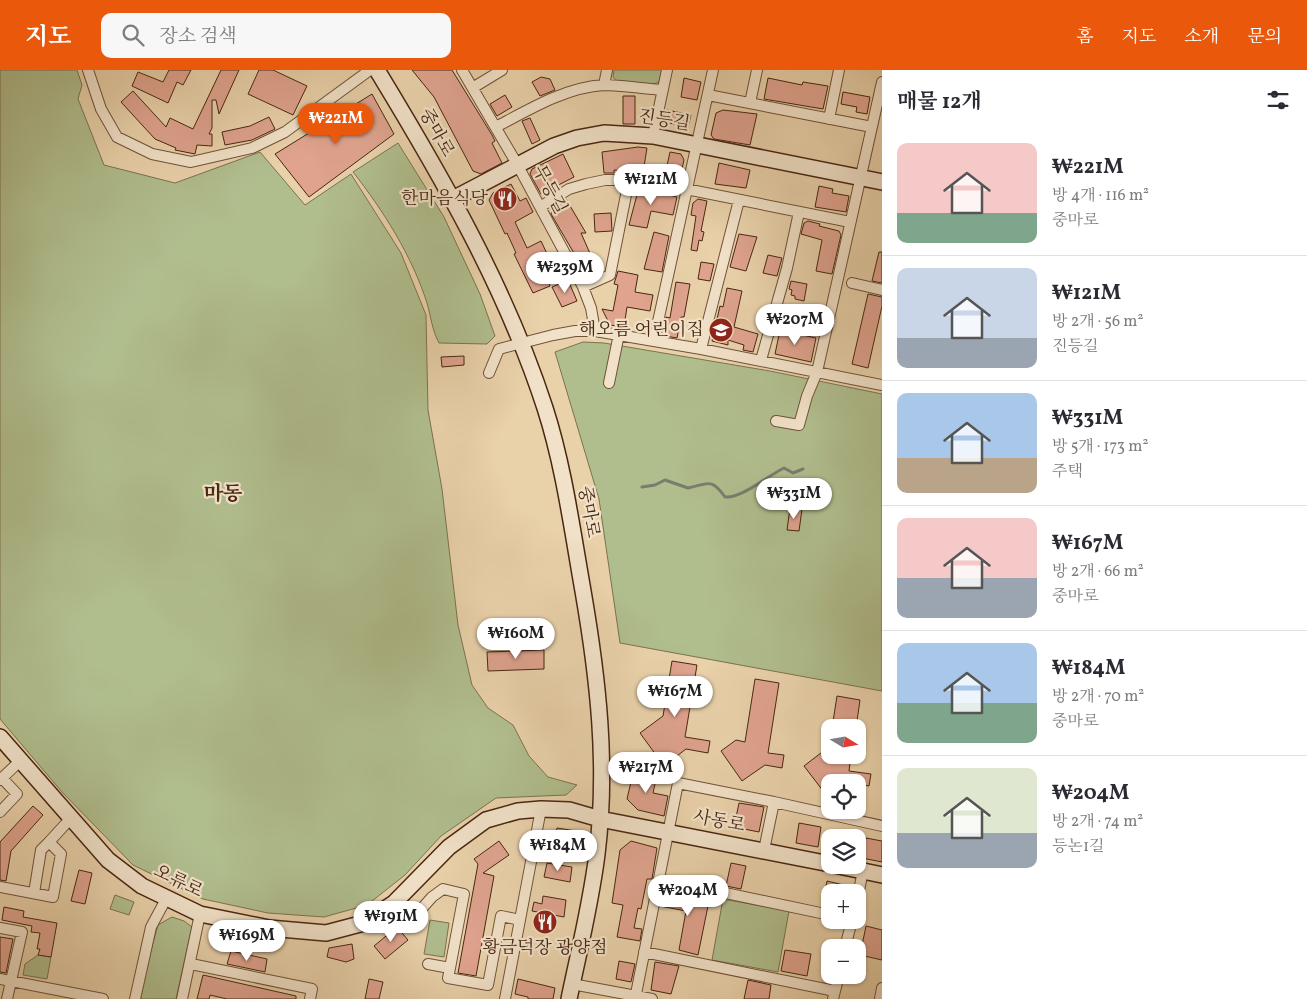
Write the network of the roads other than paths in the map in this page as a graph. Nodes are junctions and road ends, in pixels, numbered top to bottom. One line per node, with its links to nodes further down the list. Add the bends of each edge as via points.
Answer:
1 (88, 70): 2 (street, via 101,109 116,137 152,154 191,162 252,148 284,132)
2 (370, 70)
3 (377, 70): 27 (street, 중마로)
4 (462, 70): 13 (street, 무등길)
5 (502, 70): 13 (street)
6 (607, 70): 12 (street)
7 (667, 70): 14 (street)
8 (713, 70): 15 (street)
9 (758, 70): 16 (street)
10 (839, 70): 17 (street)
11 (882, 82): 19 (street)
12 (604, 85): 14 (street); 18 (street, via 570,93 534,107)
13 (474, 87): 18 (street, 무등길)
14 (663, 90): 20 (street)
15 (708, 95): 16 (street); 21 (street)
16 (750, 103): 17 (street)
17 (829, 118): 19 (street)
18 (496, 127): 22 (street, 무등길)
19 (872, 127): 23 (street)
20 (653, 136): 21 (street, 진등길); 22 (street, 진등길, via 604,133 577,138)
21 (697, 145): 23 (street, 진등길); 26 (street)
22 (517, 164): 27 (street, 진등길); 29 (street, 무등길)
23 (860, 178): 25 (street, 진등길); 31 (street)
24 (629, 180): 26 (street); 29 (street, via 605,180 577,186); 33 (street, via 610,275)
25 (882, 182)
26 (687, 190): 28 (street); 37 (street)
27 (451, 200): 38 (street, 중마로, via 497,283)
28 (739, 200): 30 (street); 39 (street)
29 (540, 207): 33 (street, 무등길)
30 (799, 212): 31 (street); 40 (street)
31 (850, 222): 41 (street)
32 (852, 283): 34 (street)
33 (583, 287): 35 (street, 무등길)
34 (882, 290)
35 (596, 331): 36 (street); 38 (street, via 575,331)
36 (619, 334): 37 (street); 43 (street)
37 (654, 340): 39 (street)
38 (521, 343): 42 (street, via 498,349); 53 (street, 중마로, via 545,409 566,492 587,614 602,719)
39 (701, 349): 40 (street)
40 (761, 360): 41 (street)
41 (816, 372): 44 (street); 45 (street, via 799,425)
42 (489, 373)
43 (609, 383)
44 (882, 385)
45 (776, 422)
46 (0, 737): 47 (street, 오류로)
47 (20, 761): 48 (street); 52 (street, 오류로)
48 (1, 779): 51 (street, via 17,794)
49 (774, 802): 54 (street); 55 (street, via 678,783); 57 (street)
50 (541, 809): 53 (street, 오류로, via 570,810); 65 (street, 오류로, via 518,811 486,820 449,847); 68 (street)
51 (0, 812)
52 (71, 818): 56 (street); 64 (street, 오류로, via 108,860 142,886)
53 (600, 819): 55 (street, 사동로); 76 (street, 중마로, via 590,896)
54 (882, 826)
55 (668, 831): 57 (street, 사동로); 61 (street)
56 (48, 842): 63 (street, via 41,850); 63 (street, via 61,854 53,897)
57 (764, 850): 58 (street, 사동로)
58 (821, 862)
59 (866, 872): 60 (street)
60 (882, 876)
61 (659, 878): 66 (street); 70 (street)
62 (0, 887): 63 (street)
63 (34, 893)
64 (166, 899): 67 (street, 오류로); 82 (street, via 151,928)
65 (394, 904): 67 (street, 오류로, via 364,923 326,933 269,928); 73 (street, via 410,922 443,889 464,894)
66 (821, 913)
67 (200, 914): 71 (street)
68 (520, 920): 73 (street, via 501,916 488,985 448,978); 85 (street)
69 (0, 928): 75 (street, via 22,932)
70 (644, 952): 78 (street); 79 (street)
71 (191, 964): 83 (street); 84 (street, via 312,990)
72 (428, 964): 73 (street)
73 (450, 968)
74 (0, 979): 75 (street)
75 (12, 982): 80 (street); 81 (street)
76 (572, 984): 79 (street); 86 (street, 중마로)
77 (882, 988): 88 (street)
78 (834, 995)
79 (635, 997): 87 (street)
80 (7, 999)
81 (103, 999)
82 (135, 999)
83 (182, 999)
84 (310, 999)
85 (505, 999)
86 (569, 999)
87 (652, 999)
88 (880, 999)

